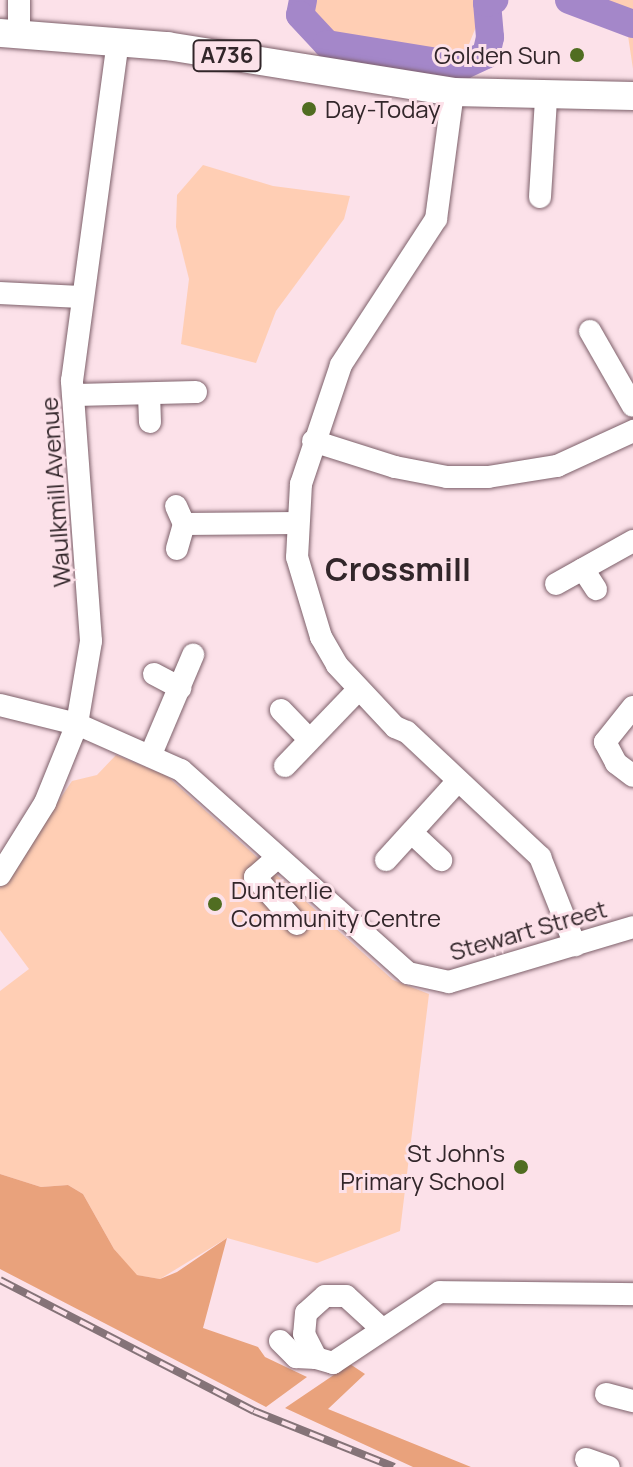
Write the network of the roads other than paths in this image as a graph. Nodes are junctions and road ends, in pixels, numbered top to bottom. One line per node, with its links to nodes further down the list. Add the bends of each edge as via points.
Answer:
1 (19, 0): 2 (street)
2 (9, 33): 3 (main road, A736)
3 (118, 40): 4 (main road, A736); 9 (street, Waulkmill Avenue)
4 (453, 92): 6 (main road, A736); 17 (street, via 436,219 341,365)
5 (633, 96): 6 (main road, A736)
6 (546, 98): 7 (street)
7 (540, 197)
8 (0, 293): 9 (street)
9 (80, 297): 13 (street, Waulkmill Avenue, via 72,381)
10 (590, 331): 14 (street)
11 (196, 392): 12 (street)
12 (149, 394): 13 (street); 15 (street)
13 (76, 395): 31 (street, Waulkmill Avenue, via 72,411 91,641)
14 (633, 406)
15 (150, 422)
16 (633, 431): 17 (street, via 557,466 488,477 434,475)
17 (313, 441): 18 (street)
18 (298, 523): 20 (street, via 180,515); 27 (street, via 297,557 313,616 337,665)
19 (633, 541): 21 (street)
20 (177, 549)
21 (583, 569): 22 (street); 23 (street)
22 (556, 584)
23 (596, 589)
24 (193, 655): 26 (street)
25 (154, 674): 26 (street)
26 (180, 688): 33 (street)
27 (358, 690): 32 (street); 36 (street)
28 (0, 705): 31 (street, Stewart Street)
29 (633, 707): 35 (street, via 605,742 616,763)
30 (281, 710): 32 (street)
31 (77, 724): 33 (street, Stewart Street); 41 (street, Waulkmill Avenue, via 45,803)
32 (309, 739): 34 (street)
33 (151, 754): 38 (street, Stewart Street, via 181,770)
34 (285, 766)
35 (633, 776)
36 (457, 782): 37 (street); 44 (street, via 540,857)
37 (412, 833): 39 (street); 40 (street)
38 (277, 858): 42 (street, via 255,877); 44 (street, Stewart Street, via 408,973 418,976 449,982)
39 (386, 860)
40 (441, 860)
41 (0, 875)
42 (297, 924)
43 (633, 927): 44 (street, Stewart Street)
44 (575, 945)
45 (633, 1294): 46 (street, via 440,1292)
46 (382, 1329): 48 (street, via 333,1363); 48 (street, via 346,1296 325,1296 306,1313 304,1334)
47 (280, 1341): 48 (street, via 296,1357)
48 (316, 1358)
49 (606, 1394): 50 (street)
50 (633, 1401)
51 (586, 1459): 52 (street)
52 (609, 1467)

